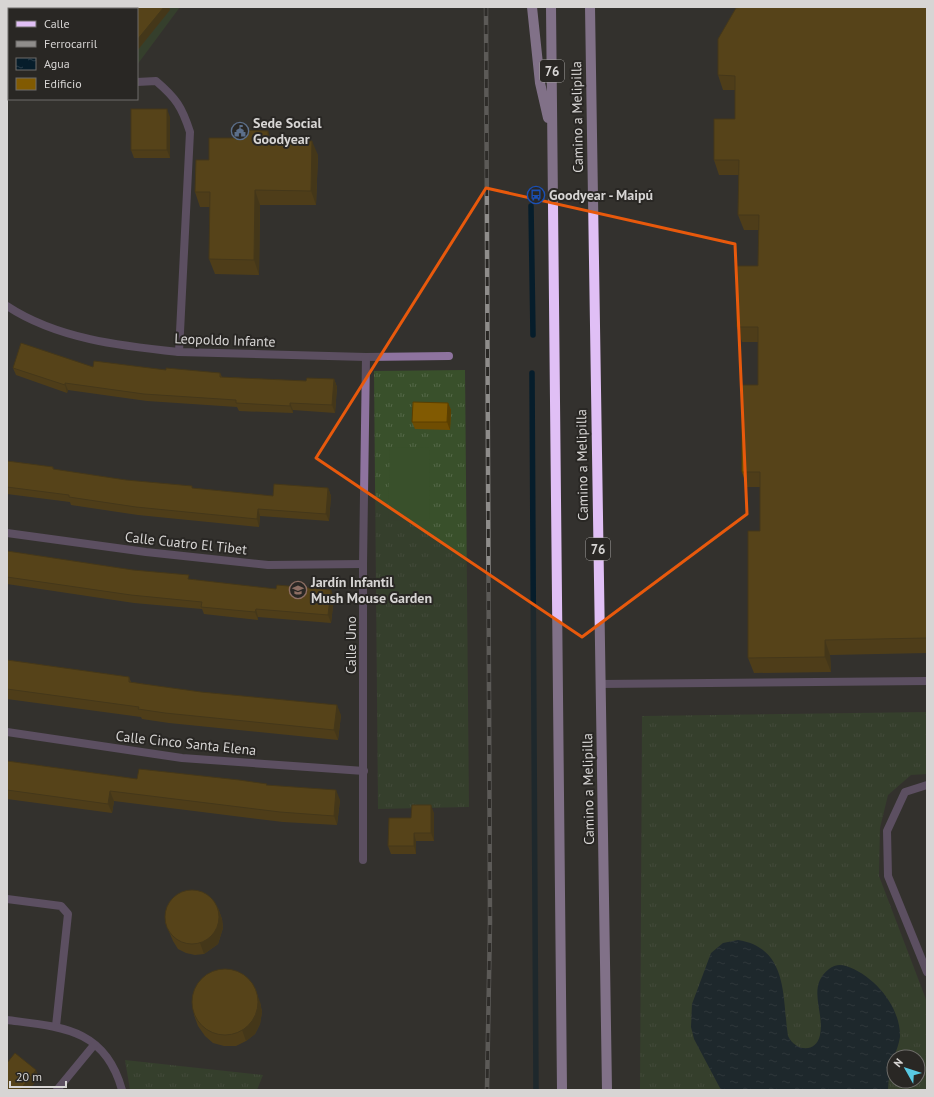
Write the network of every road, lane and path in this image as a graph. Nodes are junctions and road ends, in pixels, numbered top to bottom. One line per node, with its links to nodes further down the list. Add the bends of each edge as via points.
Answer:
1 (532, 7): 5 (main road, via 540,83)
2 (551, 7): 5 (main road, Camino a Melipilla / 76)
3 (590, 7): 13 (main road, Camino a Melipilla / 76)
4 (138, 82): 7 (street, via 156,81 168,91 182,108 190,132)
5 (552, 135): 25 (main road, Camino a Melipilla / 76)
6 (7, 306): 7 (street, Leopoldo Infante, via 32,320 77,336 121,345)
7 (179, 352): 9 (street, Leopoldo Infante)
8 (449, 356): 9 (street, Leopoldo Infante)
9 (366, 358): 11 (street, Calle Uno)
10 (7, 533): 11 (street, Calle Cuatro El Tibet, via 146,552 268,564)
11 (363, 564): 15 (street, Calle Uno)
12 (927, 680): 13 (street)
13 (600, 684): 26 (main road, Camino a Melipilla / 76)
14 (7, 732): 15 (street, Calle Cinco Santa Elena, via 182,758)
15 (364, 771): 17 (street, Calle Uno)
16 (927, 785): 19 (street, via 905,792 887,831 888,876)
17 (363, 860)
18 (7, 899): 21 (street, via 61,906 68,914)
19 (927, 972)
20 (7, 1020): 21 (street)
21 (56, 1026): 22 (street, via 76,1032)
22 (94, 1045): 23 (street); 24 (street, via 109,1060)
23 (58, 1090)
24 (122, 1090)
25 (562, 1090)
26 (607, 1090)

